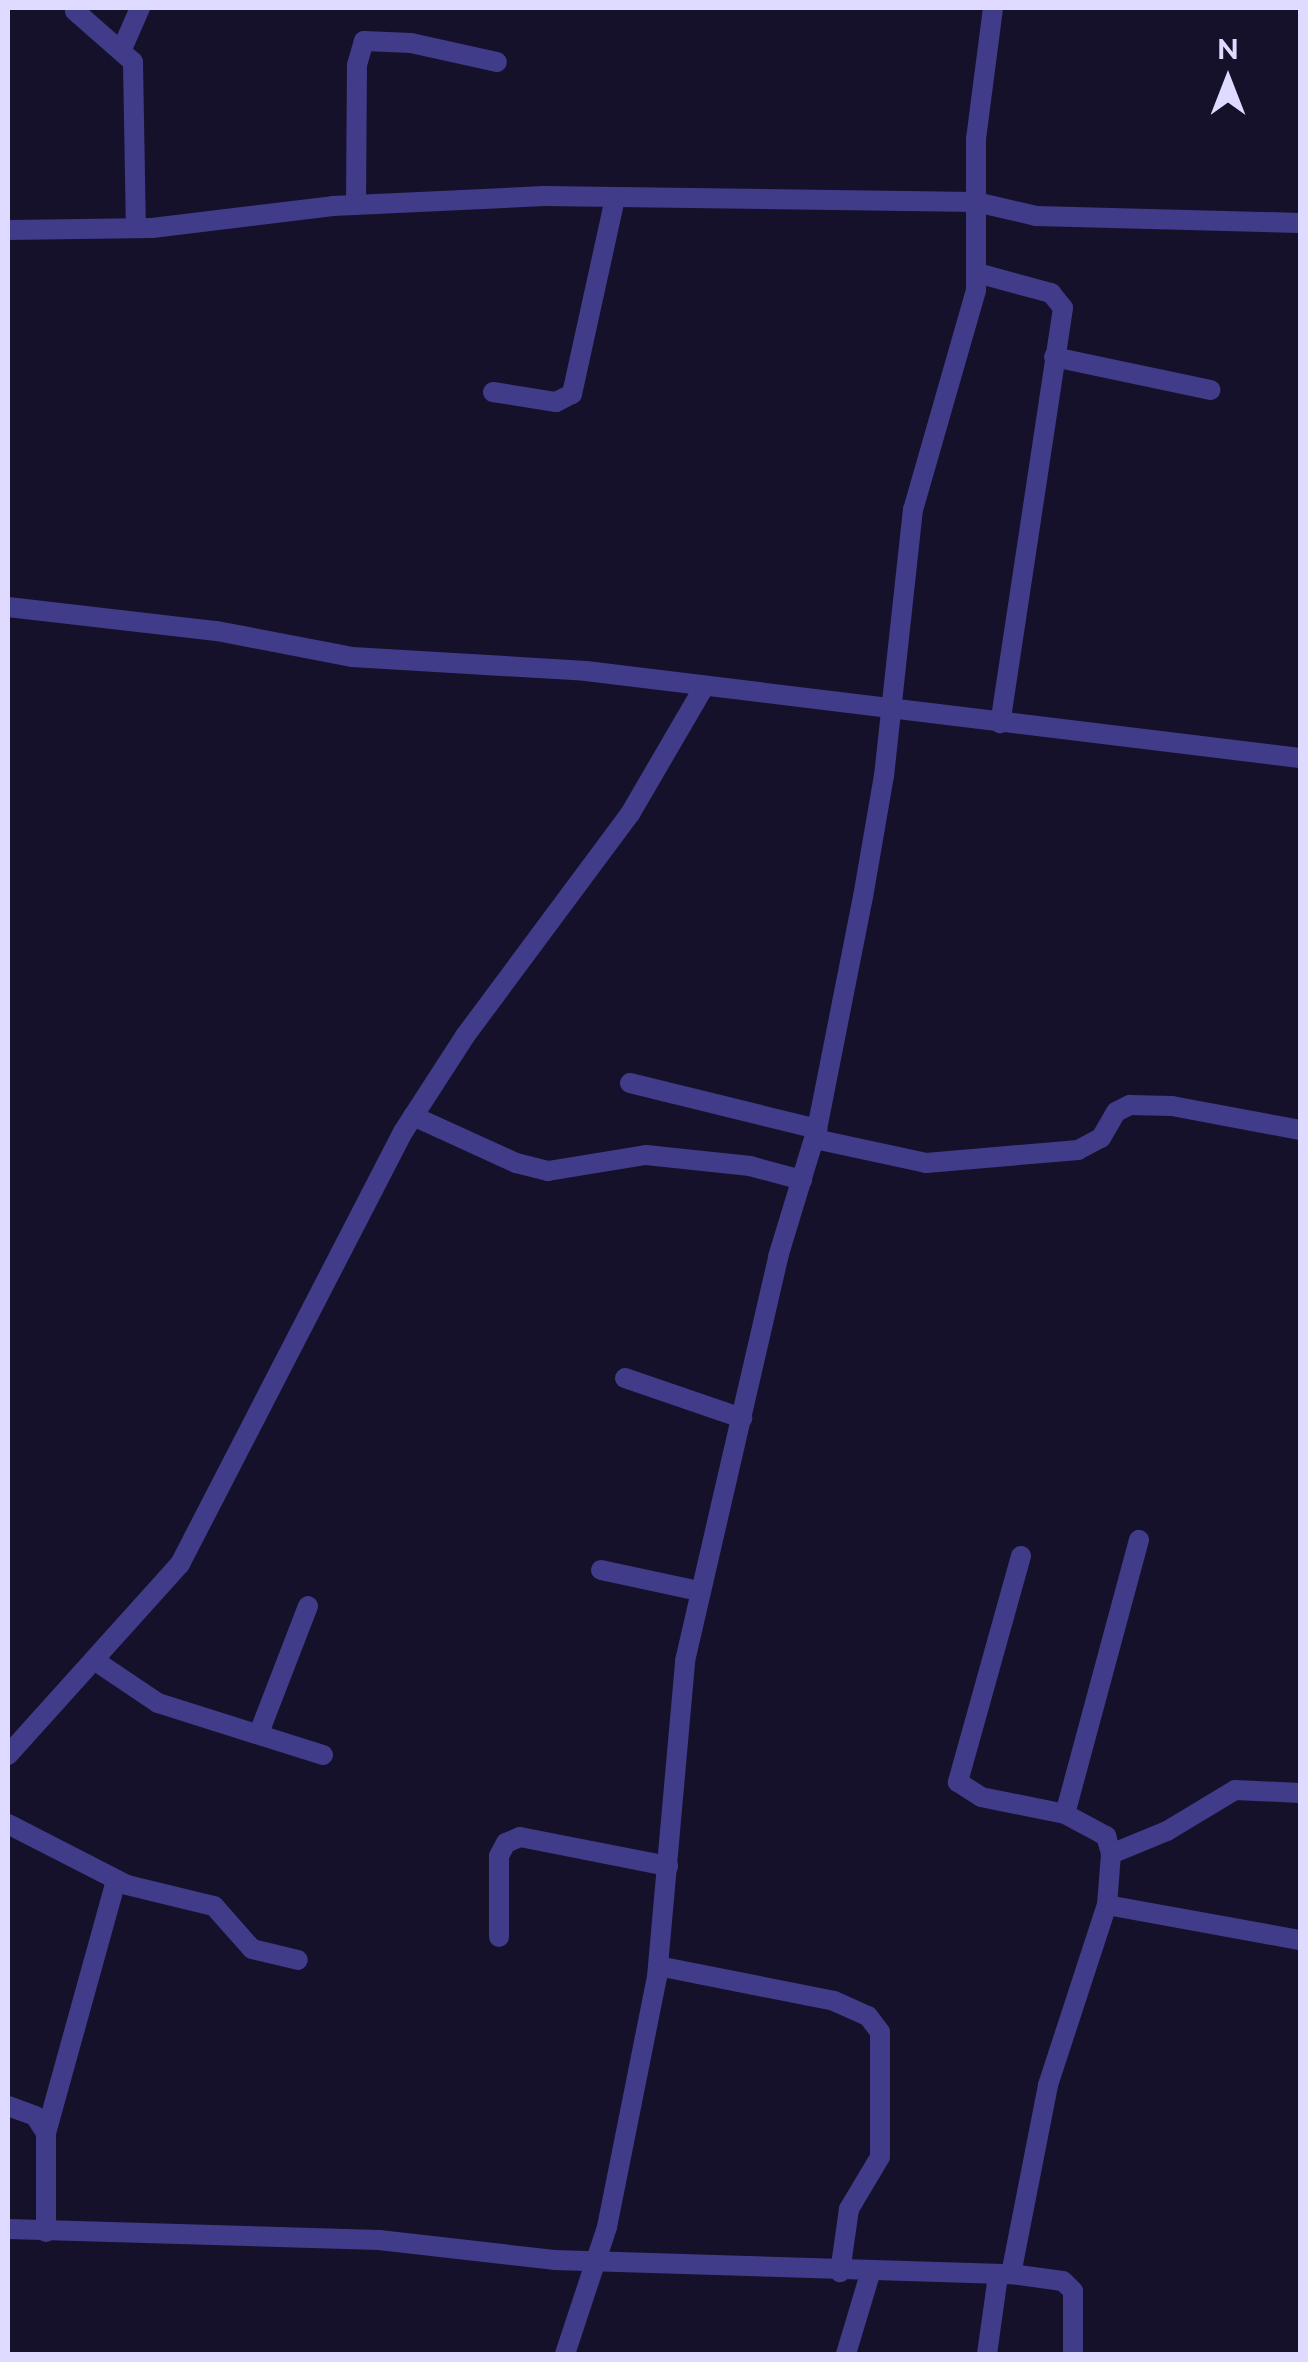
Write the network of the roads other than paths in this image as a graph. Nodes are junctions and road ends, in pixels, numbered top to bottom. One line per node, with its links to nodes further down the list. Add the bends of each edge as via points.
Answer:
1 (140, 8): 4 (street)
2 (993, 8): 7 (street, via 979,102)
3 (76, 11): 4 (street)
4 (122, 49): 10 (street, via 135,73)
5 (497, 62): 8 (street, via 410,43 364,41 356,64)
6 (615, 198): 7 (street); 8 (street); 15 (street, via 572,394 556,402)
7 (976, 202): 9 (street, via 1036,216); 12 (street)
8 (356, 205): 10 (street)
9 (1300, 223)
10 (136, 228): 11 (street)
11 (8, 230)
12 (977, 273): 13 (street, via 1059,299); 18 (street, via 957,366 912,510)
13 (1054, 357): 14 (street); 19 (street)
14 (1212, 390)
15 (493, 392)
16 (8, 607): 17 (street, via 217,631 352,657)
17 (704, 687): 18 (street); 22 (street, via 630,814)
18 (892, 709): 19 (street); 24 (street, via 876,830)
19 (1000, 723): 20 (street)
20 (1300, 758)
21 (630, 1082): 24 (street)
22 (413, 1116): 25 (street, via 548,1171 646,1155 750,1166); 33 (street, via 180,1564)
23 (1300, 1127): 24 (street, via 1130,1105 1116,1112 1101,1138 1078,1150 926,1162)
24 (816, 1134): 25 (street)
25 (802, 1180): 27 (street)
26 (624, 1378): 27 (street)
27 (742, 1418): 31 (street)
28 (1139, 1540): 38 (street)
29 (1020, 1556): 38 (street, via 958,1782 981,1797)
30 (602, 1570): 31 (street)
31 (699, 1592): 41 (street, via 685,1661)
32 (308, 1606): 34 (street)
33 (94, 1660): 34 (street, via 158,1702); 35 (street)
34 (259, 1733): 36 (street)
35 (8, 1755)
36 (324, 1755)
37 (1300, 1792): 40 (street, via 1235,1790 1158,1836)
38 (1065, 1814): 40 (street, via 1106,1836)
39 (8, 1824): 42 (street)
40 (1112, 1854): 43 (street)
41 (668, 1866): 44 (street, via 520,1837 506,1842 499,1856); 47 (street)
42 (116, 1880): 46 (street, via 214,1906 252,1948); 49 (street)
43 (1107, 1904): 45 (street); 55 (street, via 1048,2085)
44 (499, 1937)
45 (1300, 1940)
46 (298, 1960)
47 (658, 1966): 52 (street); 53 (street, via 834,2001 868,2016 880,2032 880,2157 850,2209)
48 (8, 2106): 49 (street, via 35,2116)
49 (46, 2134): 51 (street)
50 (8, 2229): 51 (street)
51 (46, 2232): 52 (street, via 379,2240)
52 (599, 2259): 53 (street); 56 (street)
53 (840, 2272): 54 (street)
54 (870, 2274): 55 (street); 57 (street)
55 (1004, 2275): 58 (street); 59 (street, via 1063,2281 1073,2291)
56 (568, 2353)
57 (846, 2354)
58 (986, 2354)
59 (1073, 2354)

